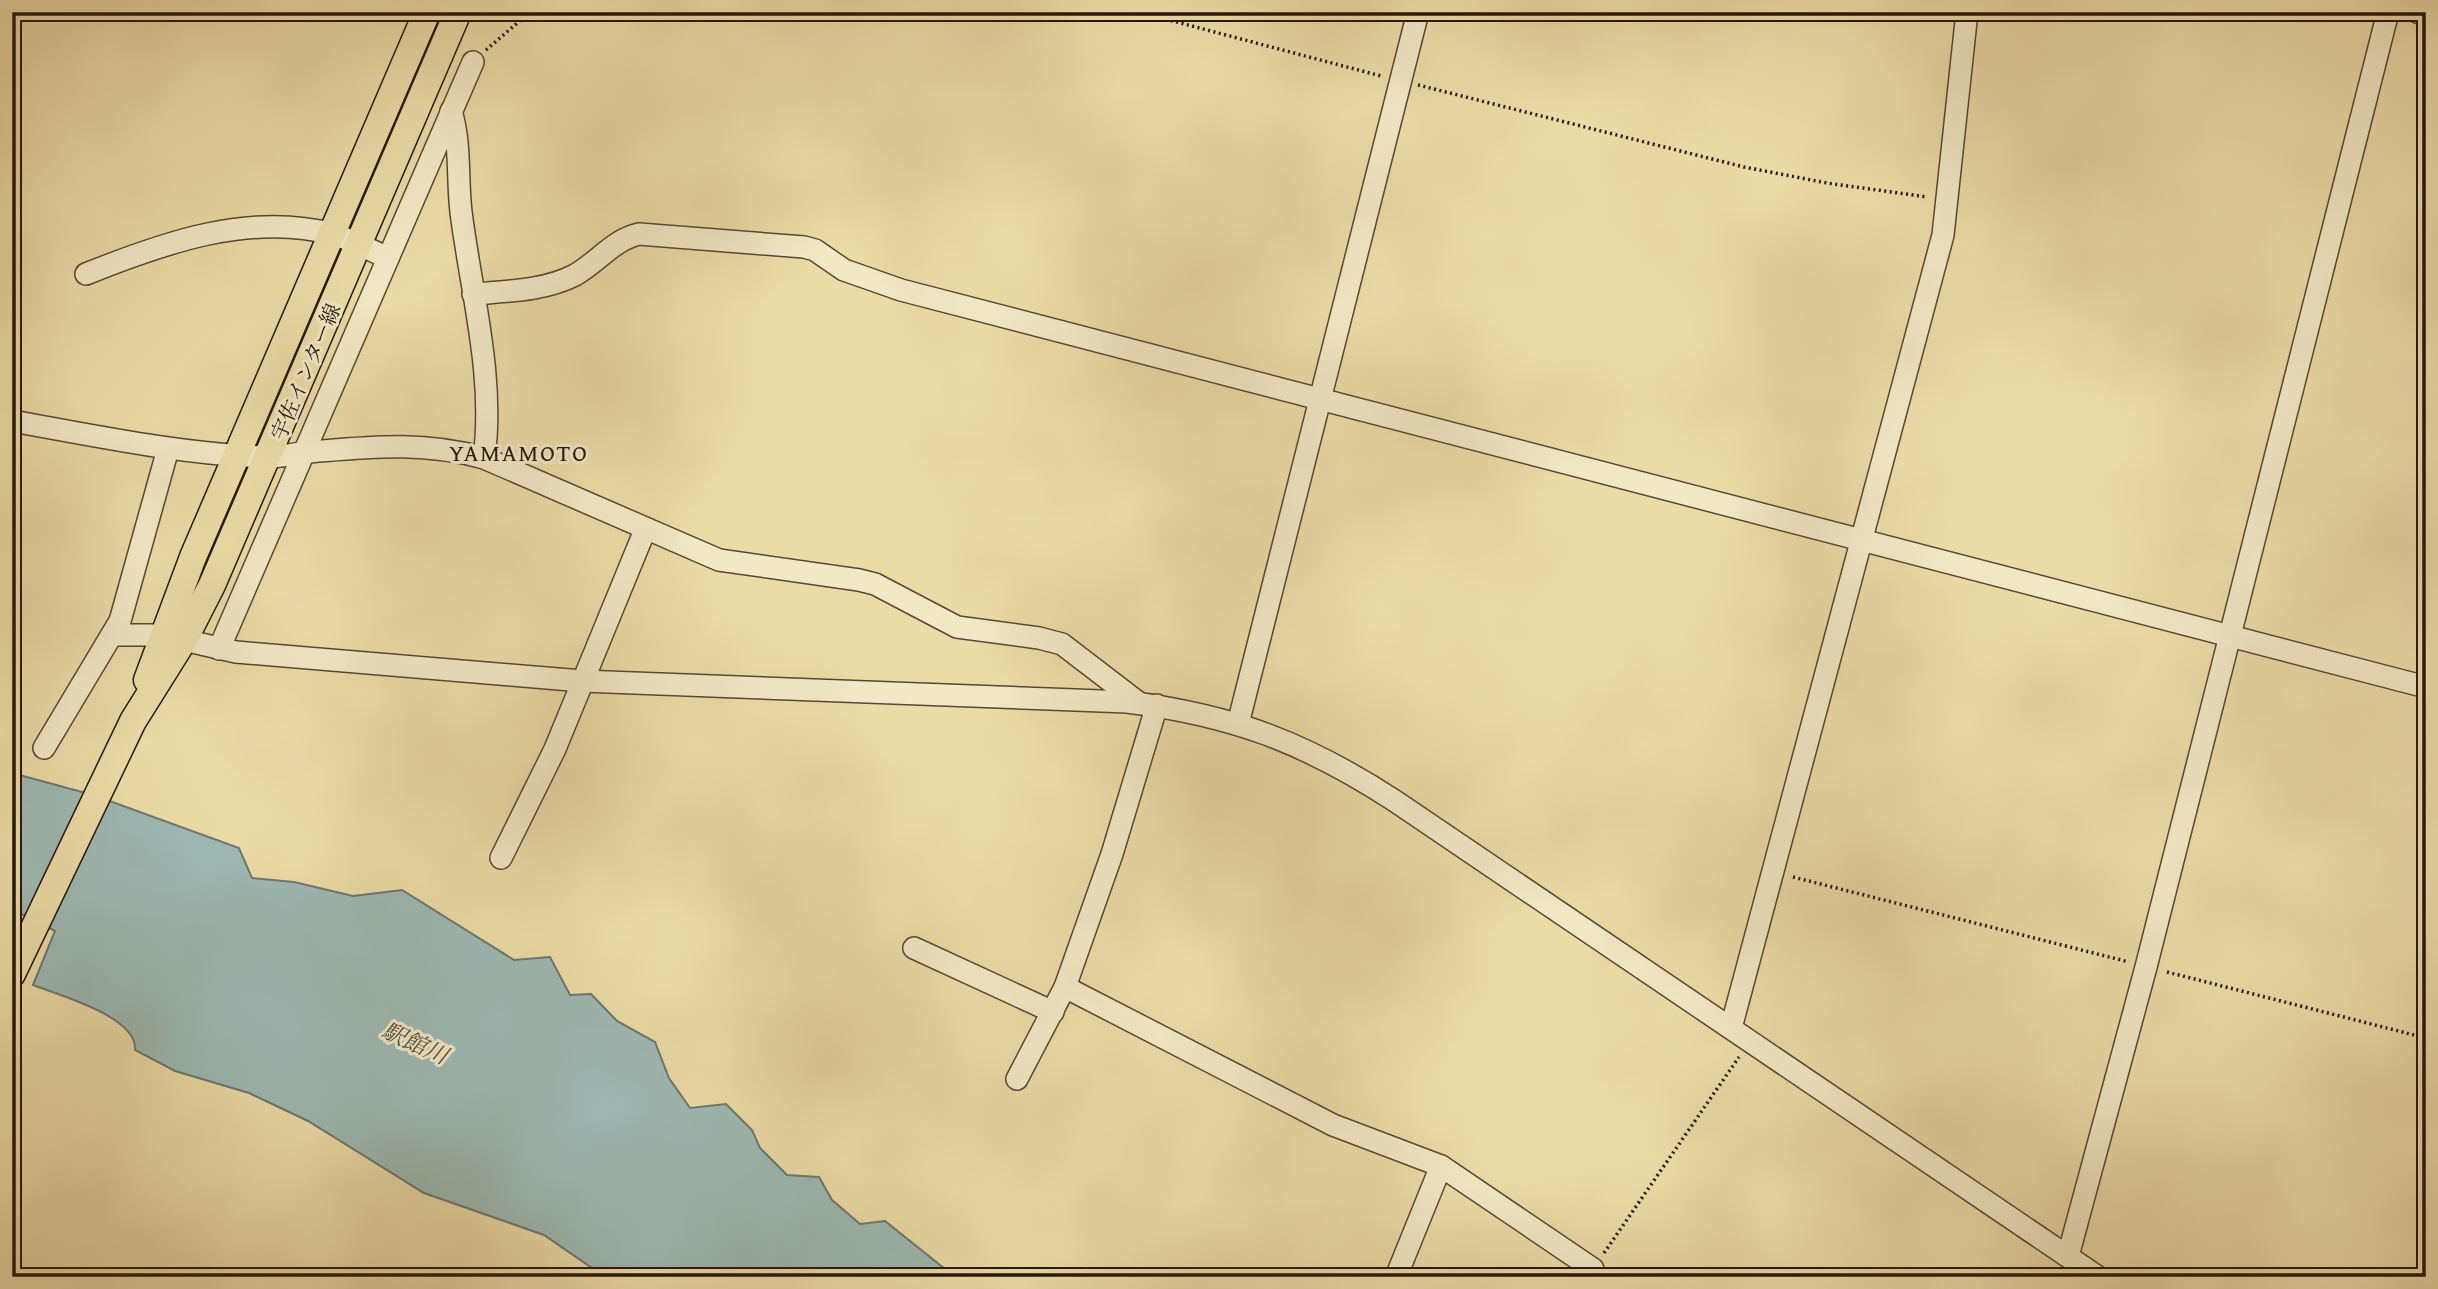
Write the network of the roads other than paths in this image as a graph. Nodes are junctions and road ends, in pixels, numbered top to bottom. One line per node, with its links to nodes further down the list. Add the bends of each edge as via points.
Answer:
1 (427, 12): 10 (main road, 宇佐インター線)
2 (458, 12): 11 (main road, 宇佐インター線)
3 (1419, 12): 15 (street)
4 (1967, 12): 23 (street, via 1943,235)
5 (2388, 12): 26 (street)
6 (2417, 12): 7 (street)
7 (2426, 15)
8 (473, 62): 9 (street)
9 (451, 111): 12 (street); 14 (street)
10 (333, 234): 11 (street); 13 (street, via 276,226 217,231); 19 (main road, 宇佐インター線)
11 (359, 245): 12 (street); 20 (main road, 宇佐インター線)
12 (388, 258): 18 (street)
13 (86, 274)
14 (473, 294): 15 (street, via 558,282 639,233 804,247 844,270 891,287); 21 (street, via 484,378)
15 (1322, 399): 23 (street); 31 (street)
16 (12, 421): 17 (street)
17 (168, 449): 19 (street); 24 (street)
18 (304, 452): 20 (street); 21 (street, via 432,446); 27 (street)
19 (237, 455): 20 (street); 25 (main road, 宇佐インター線)
20 (269, 458): 25 (main road, 宇佐インター線, via 212,585)
21 (484, 458): 22 (street)
22 (645, 530): 28 (street); 30 (street, via 719,561 875,584 968,630 1062,644)
23 (1862, 540): 26 (street); 38 (street)
24 (114, 635): 25 (street); 32 (street)
25 (173, 636): 27 (street); 35 (main road, 宇佐インター線)
26 (2229, 636): 29 (street); 41 (street)
27 (219, 649): 28 (street)
28 (582, 681): 30 (street); 33 (street, via 538,788)
29 (2426, 687)
30 (1148, 704): 31 (street); 36 (street, via 1112,854)
31 (1238, 724): 38 (street, via 1300,746 1353,774)
32 (44, 748)
33 (501, 858)
34 (914, 948): 37 (street)
35 (12, 974)
36 (1065, 987): 37 (street); 40 (street, via 1334,1125)
37 (1053, 1012): 39 (street)
38 (1731, 1028): 41 (street)
39 (1017, 1079)
40 (1441, 1166): 42 (street); 43 (street)
41 (2068, 1256): 44 (street)
42 (1593, 1269)
43 (1396, 1277)
44 (2098, 1277)

